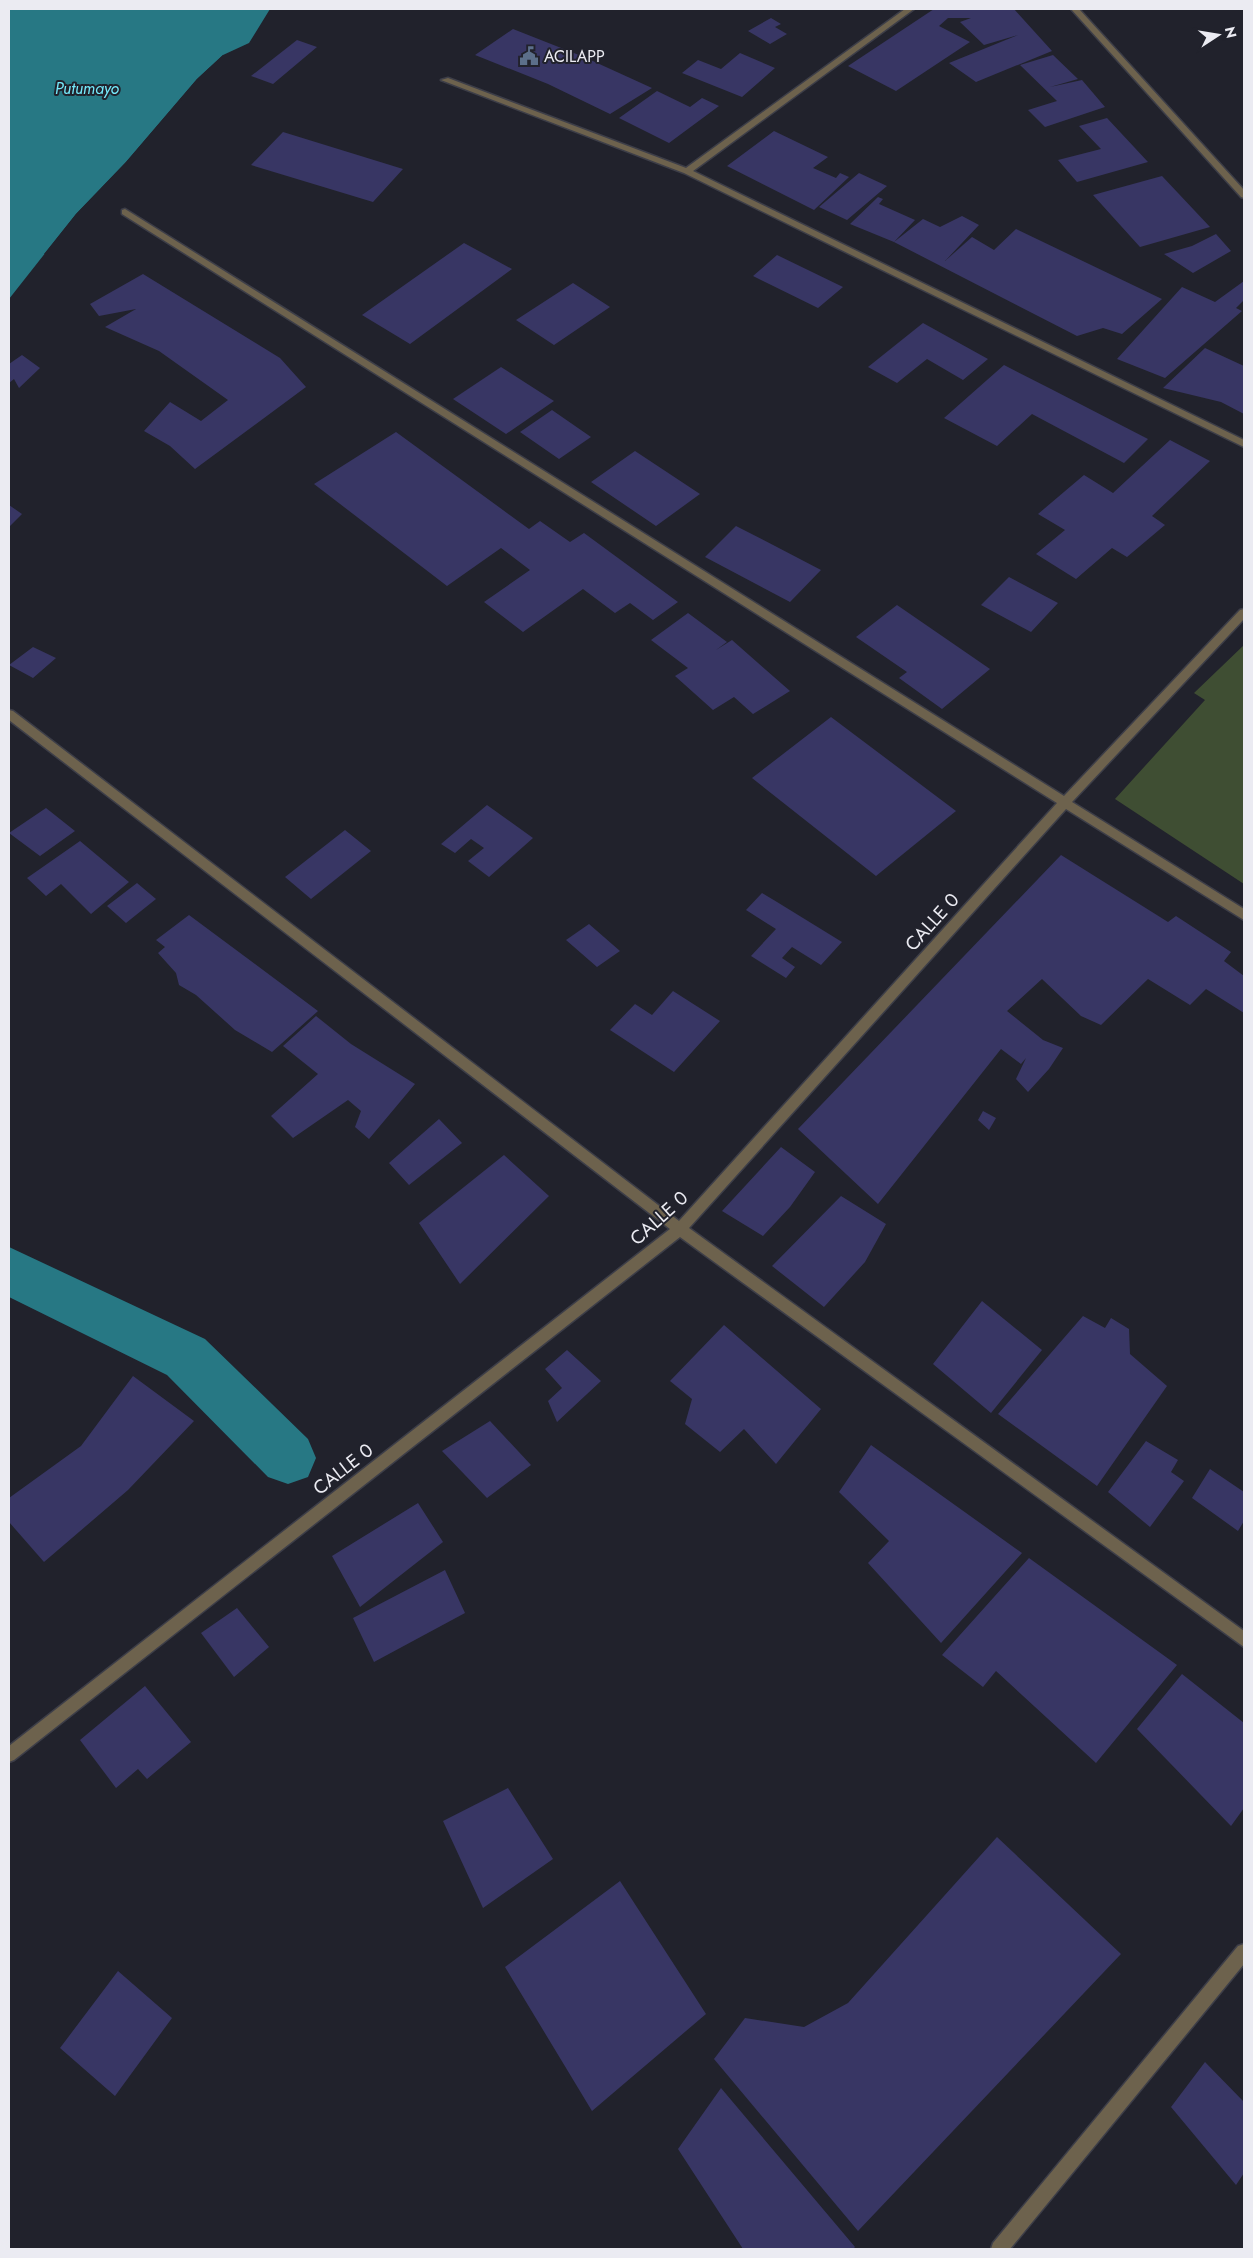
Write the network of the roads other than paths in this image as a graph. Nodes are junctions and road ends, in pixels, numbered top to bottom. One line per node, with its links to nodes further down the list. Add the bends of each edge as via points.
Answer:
1 (910, 9): 4 (street)
2 (1075, 9): 5 (street)
3 (445, 80): 4 (street)
4 (687, 171): 7 (street)
5 (1244, 195)
6 (125, 212): 10 (street)
7 (1244, 444)
8 (1244, 613): 10 (street, CALLE 0)
9 (9, 714): 12 (street)
10 (1064, 803): 11 (street); 12 (street, CALLE 0)
11 (1244, 915)
12 (680, 1229): 13 (street); 14 (street, CALLE 0)
13 (1244, 1640)
14 (9, 1754)
15 (1244, 1952): 16 (street)
16 (999, 2249)

